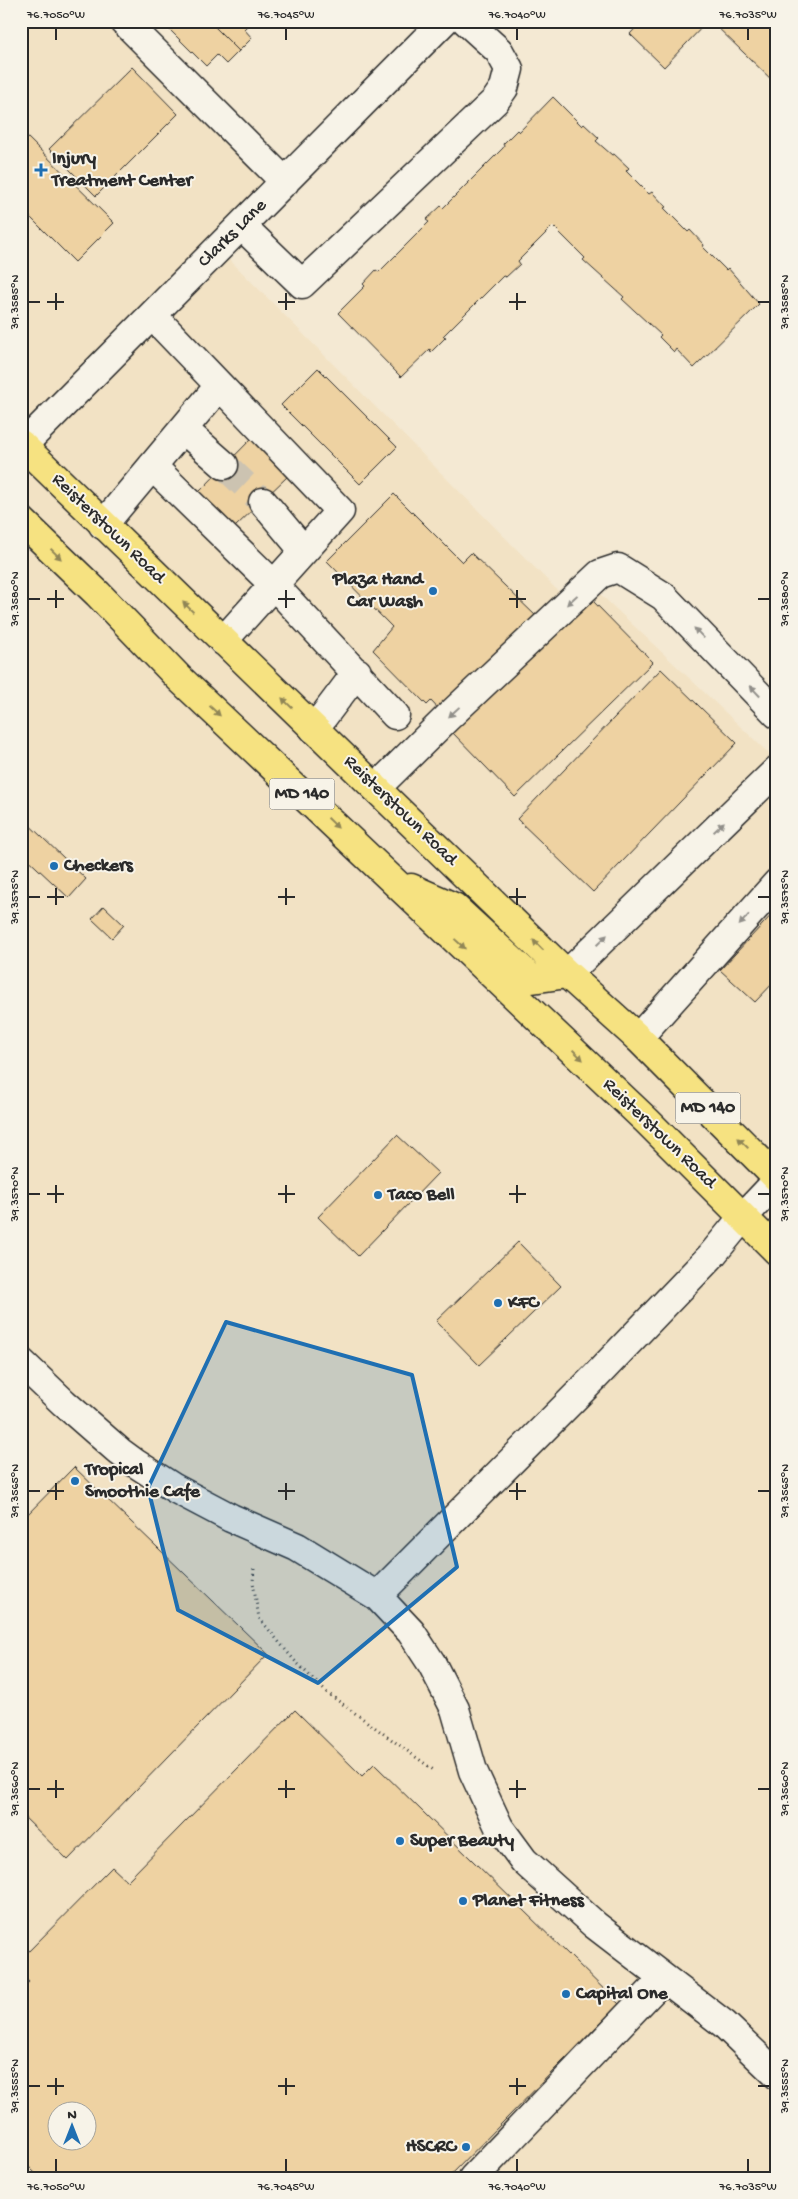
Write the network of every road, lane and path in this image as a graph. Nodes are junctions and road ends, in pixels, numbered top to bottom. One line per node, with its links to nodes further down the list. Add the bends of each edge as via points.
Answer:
1 (124, 21): 4 (street)
2 (444, 21): 4 (street, Clarks Lane)
3 (466, 21): 5 (street, via 499,51 509,68 504,88 495,101 302,284)
4 (285, 182): 5 (street, Clarks Lane)
5 (242, 226): 6 (street, Clarks Lane)
6 (152, 315): 7 (street); 9 (street, Clarks Lane)
7 (220, 386): 8 (street); 15 (street, via 340,511)
8 (183, 429): 10 (street); 11 (street)
9 (22, 446): 14 (main road, Reisterstown Road / MD 140)
10 (224, 465)
11 (152, 466): 14 (street); 16 (street)
12 (263, 502): 15 (street)
13 (21, 520): 24 (main road, Reisterstown Road / MD 140, one-way to 24, via 179,678)
14 (103, 525): 17 (main road, Reisterstown Road / MD 140, one-way to 14)
15 (304, 551): 16 (street)
16 (274, 584): 17 (street); 18 (street)
17 (223, 641): 21 (main road, Reisterstown Road / MD 140, one-way to 17)
18 (357, 672): 20 (street); 21 (street)
19 (777, 714): 23 (street, one-way to 23, via 663,596 618,568 600,574)
20 (395, 715)
21 (314, 729): 23 (main road, Reisterstown Road / MD 140)
22 (777, 770): 26 (street, one-way to 22)
23 (376, 788): 26 (main road, Reisterstown Road / MD 140, one-way to 23)
24 (385, 875): 26 (main road, via 454,907 532,979); 29 (main road, Reisterstown Road / MD 140, one-way to 29, via 529,1008)
25 (777, 883): 27 (street, one-way to 27)
26 (567, 974): 27 (main road, Reisterstown Road / MD 140)
27 (638, 1038): 28 (main road, Reisterstown Road / MD 140, one-way to 27)
28 (777, 1180): 29 (street)
29 (743, 1217): 30 (main road, Reisterstown Road / MD 140); 33 (street, via 698,1271)
30 (777, 1251)
31 (21, 1362): 33 (street, via 135,1463 230,1518 297,1547)
32 (254, 1569): 34 (path, via 259,1618 294,1660 326,1692)
33 (377, 1596): 35 (street, via 411,1632 432,1664 454,1709 474,1771 499,1827 524,1862 595,1925)
34 (435, 1771)
35 (664, 1978): 36 (street, via 724,2024); 37 (street)
36 (777, 2076)
37 (473, 2178)

